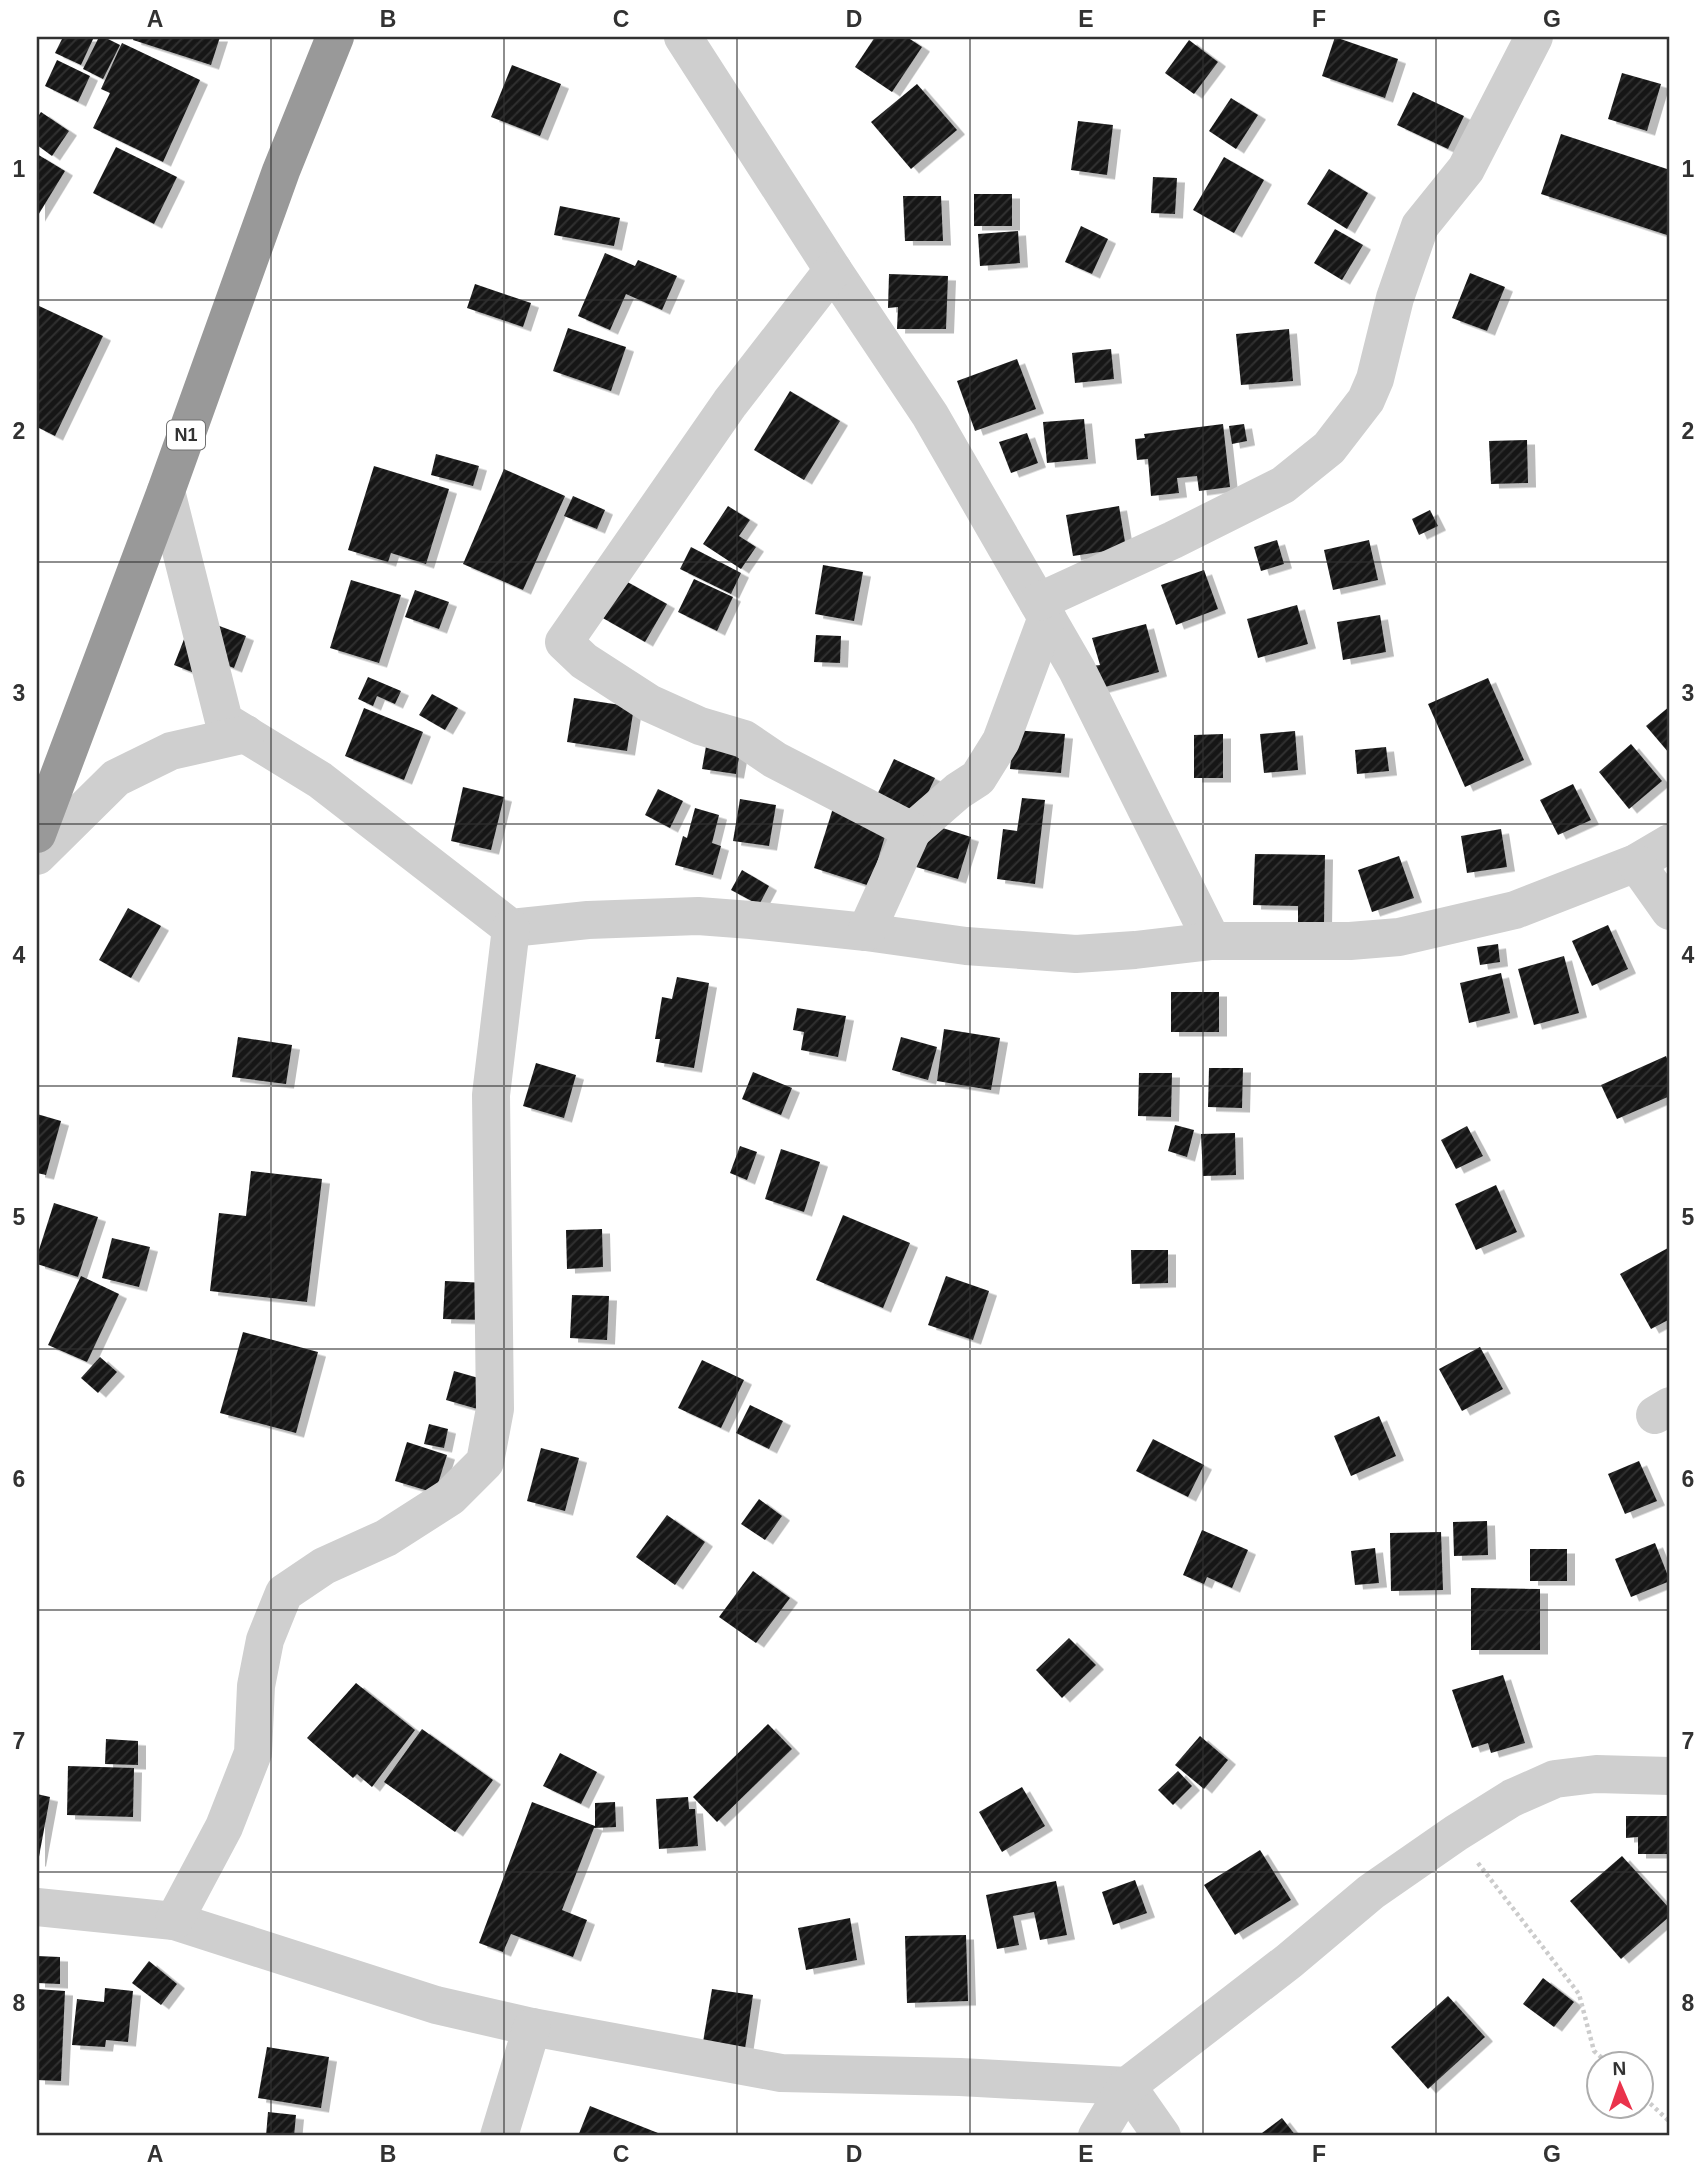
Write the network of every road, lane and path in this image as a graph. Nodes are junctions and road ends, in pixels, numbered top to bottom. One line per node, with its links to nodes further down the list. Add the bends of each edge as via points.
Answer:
1 (335, 37): 5 (highway, N1, via 281,171)
2 (683, 37): 4 (street)
3 (1534, 37): 6 (street, via 1466,169 1420,226 1395,298 1375,379 1366,400 1329,448 1283,485)
4 (833, 270): 6 (street, via 930,415); 8 (street, via 730,404 564,642 584,661 649,703 744,739 775,760)
5 (166, 491): 7 (street, via 224,721); 9 (highway, N1)
6 (1043, 609): 8 (street, via 1001,741 978,778); 16 (street)
7 (246, 734): 11 (street, via 171,751 116,778); 14 (street, via 320,780)
8 (912, 831): 15 (street)
9 (37, 834)
10 (1670, 843): 12 (street)
11 (37, 856)
12 (1636, 863): 13 (street); 16 (street, via 1515,909 1399,937)
13 (1670, 911)
14 (511, 928): 15 (street, via 698,916); 20 (street, via 491,1095 495,1409 485,1462 450,1497 284,1593 262,1652 253,1753 224,1827)
15 (866, 932): 16 (street, via 965,946 1076,954)
16 (1212, 941)
17 (1670, 1776): 18 (street, via 1596,1774 1555,1779 1512,1798)
18 (1456, 1833): 22 (path, via 1579,1994); 23 (street, via 1371,1892)
19 (37, 1907): 20 (street)
20 (174, 1922): 21 (street, via 436,2005)
21 (533, 2027): 23 (street, via 780,2073); 26 (street)
22 (1594, 2050)
23 (1127, 2085): 27 (street); 28 (street)
24 (1654, 2107): 25 (path)
25 (1670, 2122)
26 (499, 2136)
27 (1097, 2136)
28 (1162, 2136)

